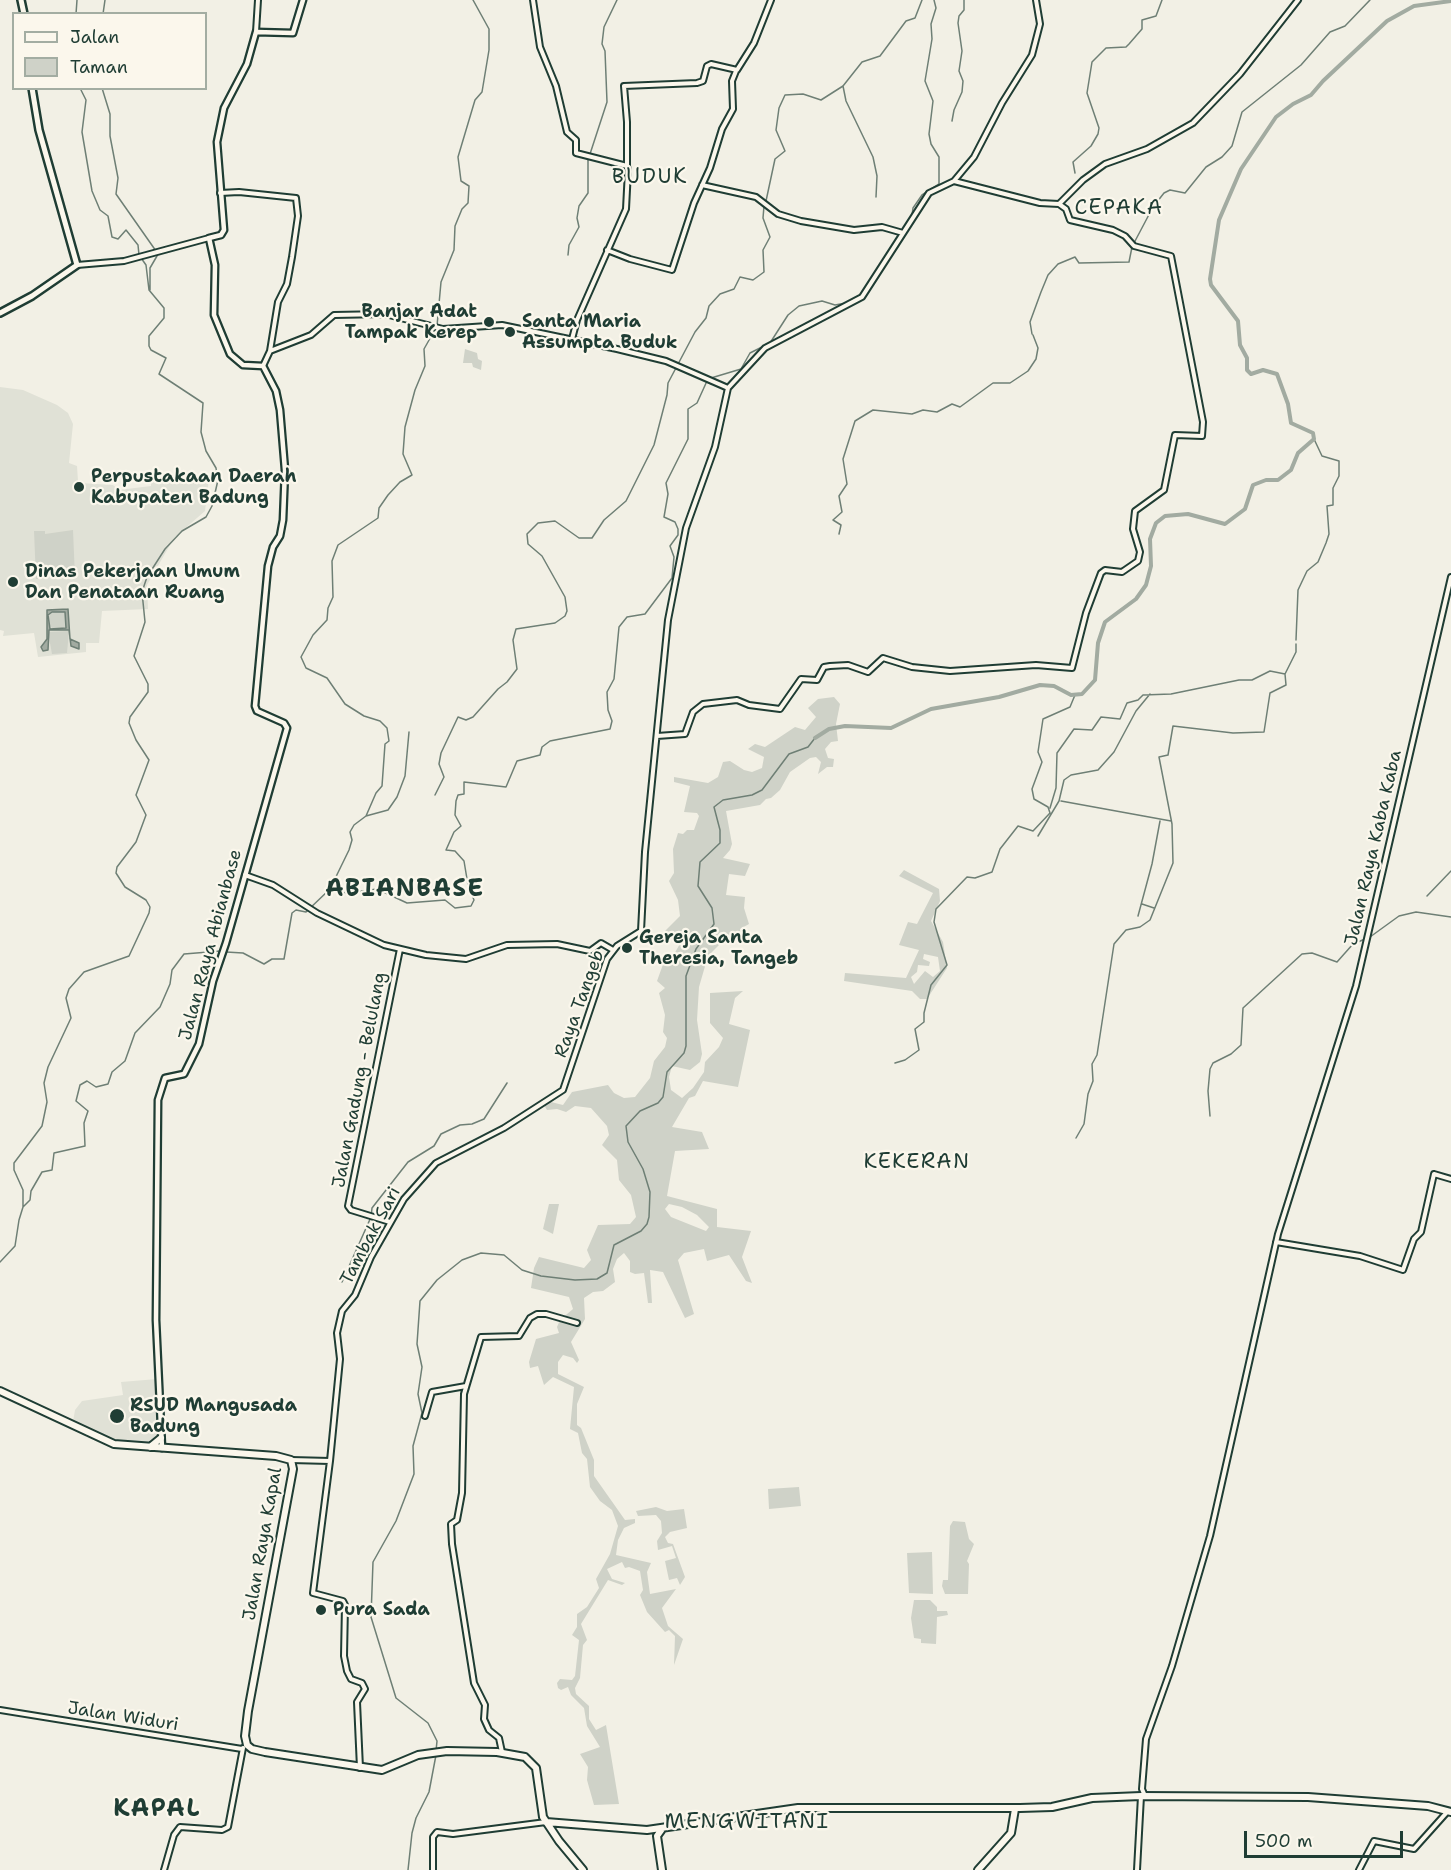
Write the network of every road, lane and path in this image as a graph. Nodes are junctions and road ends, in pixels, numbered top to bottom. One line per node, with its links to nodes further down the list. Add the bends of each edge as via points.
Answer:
1 (258, 0): 7 (street)
2 (303, 0): 7 (main road, via 293,33)
3 (533, 0): 10 (street, via 539,44 556,86 567,132 576,140 576,153)
4 (771, 0): 8 (street, via 754,43)
5 (1036, 0): 11 (street, via 1040,24 1032,55)
6 (1298, 0): 16 (street, via 1239,74 1193,123 1147,149 1105,164)
7 (255, 33): 15 (main road, via 218,134)
8 (737, 70): 10 (street, via 711,64 703,81 697,83 624,86); 14 (street, via 732,81 733,109)
9 (32, 90): 20 (main road, via 43,145)
10 (627, 166): 19 (street, via 627,205)
11 (959, 177): 12 (street); 13 (street)
12 (954, 181): 13 (street); 17 (street, via 929,193)
13 (961, 182): 16 (street, via 1040,203)
14 (702, 185): 17 (street, via 765,202 778,214 801,221 854,230 882,227); 19 (street, via 672,270)
15 (220, 193): 18 (main road, via 224,231); 24 (street, via 293,196 297,200 289,278 278,302)
16 (1059, 204): 28 (street, via 1066,209 1069,220 1113,230 1132,245 1171,256 1203,422 1202,436 1175,435 1165,489 1135,511 1133,528 1139,558 1122,572 1101,573 1070,669 1036,665 950,671 919,669 883,658 868,672 848,665 827,666 817,680 800,680 781,709 737,700 702,704 693,712 685,734)
17 (903, 233): 26 (street, via 862,297 765,348)
18 (208, 238): 20 (street, via 119,262); 25 (main road, via 215,265 214,315 225,348 243,365)
19 (607, 250): 23 (street)
20 (77, 265): 22 (main road)
21 (0, 303): 22 (street)
22 (2, 312)
23 (572, 339): 24 (street, via 502,325 446,330 385,314 342,313 331,317 311,335); 26 (street, via 670,362)
24 (270, 351): 25 (street)
25 (264, 366): 29 (main road, Jalan Raya Abianbase, via 280,410 285,477 282,529 268,566 255,706 287,728)
26 (728, 388): 28 (street, Raya Tangeb, via 715,447 683,542 664,647)
27 (1451, 577): 35 (street, Jalan Raya Kaba Kaba, via 1350,1005)
28 (657, 736): 31 (street, Raya Tangeb, via 642,926 637,936)
29 (244, 875): 30 (street, via 273,885 310,908); 40 (main road, Jalan Raya Abianbase, via 199,1044 184,1074 165,1078 157,1108 156,1320)
30 (400, 949): 31 (street, via 454,959 466,959 507,945 557,944 590,951 601,943); 34 (street, Jalan Gadung - Belulang, via 348,1205 351,1210)
31 (613, 950): 32 (street, Raya Tangeb, via 564,1088)
32 (527, 1113): 34 (street, Tambak Sari, via 436,1163 413,1187)
33 (1451, 1179): 35 (street, via 1434,1174 1421,1233 1414,1239 1403,1270 1360,1256)
34 (390, 1222): 44 (street, Tambak Sari, via 355,1294 342,1311)
35 (1276, 1242): 49 (street, Jalan Raya Kaba Kaba, via 1210,1536 1146,1739)
36 (577, 1323): 37 (street, via 537,1314 519,1336 481,1337)
37 (466, 1386): 39 (street, via 432,1392); 47 (street, via 462,1493 458,1518 451,1524 452,1544 474,1683 485,1706 484,1719 499,1738)
38 (0, 1391): 41 (highway, Jalan Raya Kapal, via 108,1442)
39 (425, 1416)
40 (161, 1438): 41 (highway); 42 (main road, Jalan Raya Abianbase)
41 (150, 1447): 42 (highway, Jalan Raya Kapal)
42 (162, 1448): 43 (highway, Jalan Raya Kapal)
43 (291, 1460): 44 (street); 46 (highway, Jalan Raya Kapal, via 293,1469)
44 (330, 1461): 48 (street, Tambak Sari, via 314,1593 343,1601 345,1605 347,1671 351,1679 366,1689 357,1702)
45 (7, 1712): 46 (street, Jalan Widuri)
46 (244, 1747): 48 (highway); 58 (street, via 225,1829 180,1827)
47 (502, 1752): 48 (highway, via 431,1752 387,1770); 52 (highway, via 525,1757 536,1766)
48 (360, 1768)
49 (1141, 1794): 50 (highway); 51 (highway, via 1300,1796 1423,1805); 64 (street, Jalan Raya Kaba Kaba)
50 (1017, 1809): 54 (highway, via 798,1808); 62 (highway, via 1011,1833); 63 (highway, via 1016,1831)
51 (1449, 1812): 65 (street, via 1415,1848 1374,1841)
52 (546, 1822): 53 (highway); 55 (highway); 59 (street, via 440,1832 433,1837)
53 (558, 1824): 55 (highway); 56 (highway)
54 (662, 1828): 56 (highway); 57 (highway)
55 (551, 1830): 60 (highway)
56 (648, 1830): 57 (highway)
57 (657, 1836): 61 (highway)
58 (164, 1870)
59 (433, 1870)
60 (583, 1870)
61 (662, 1870)
62 (978, 1870)
63 (983, 1870)
64 (1137, 1870)
65 (1359, 1870)

